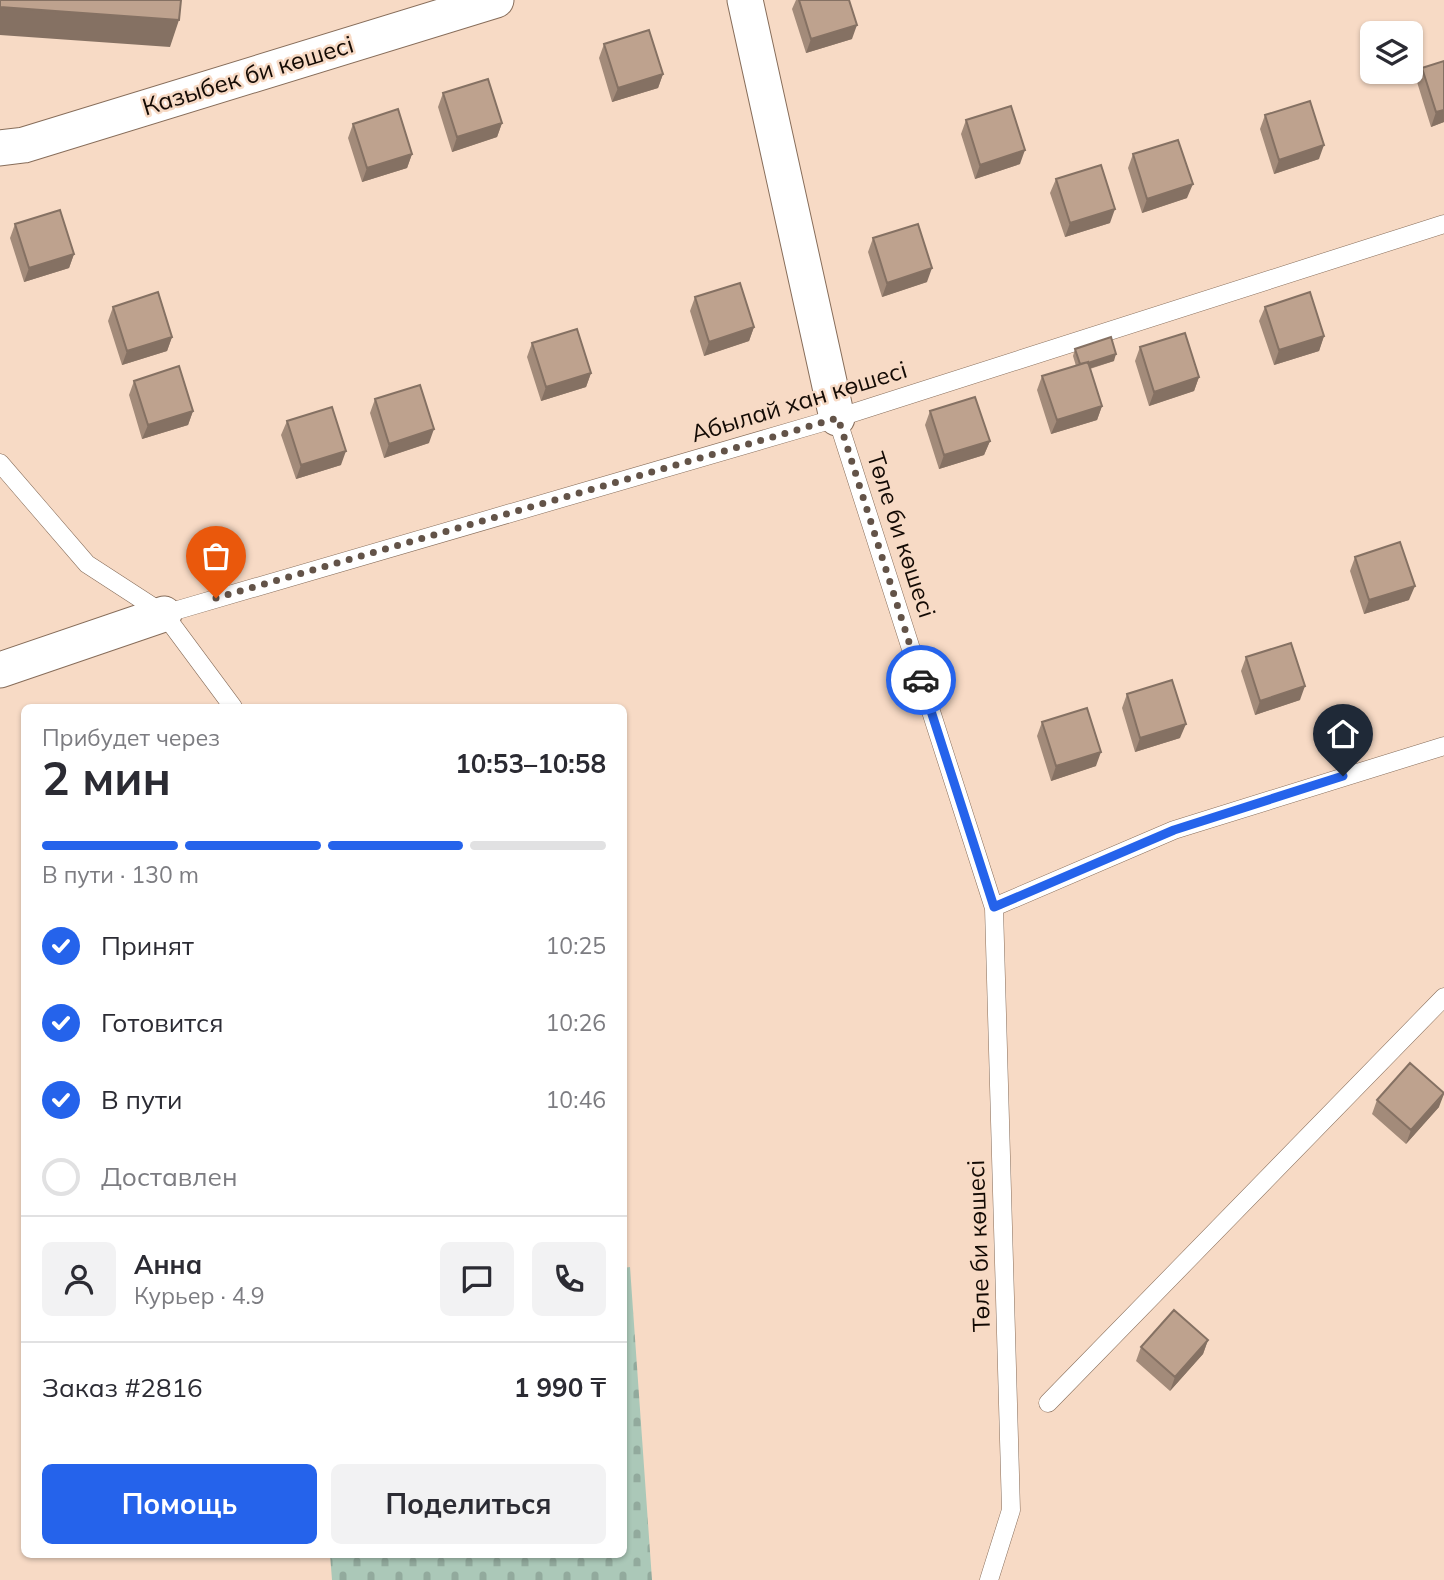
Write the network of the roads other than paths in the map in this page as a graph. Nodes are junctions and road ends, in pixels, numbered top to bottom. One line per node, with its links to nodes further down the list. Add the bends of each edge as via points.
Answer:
1 (496, 0): 3 (street, Казыбек би көшесі, via 24,145)
2 (744, 0): 5 (street)
3 (0, 148)
4 (1444, 224): 5 (lane, Абылай хан көшесі)
5 (838, 418): 7 (lane, Абылай хан көшесі); 11 (lane, Төле би көшесі)
6 (0, 463): 7 (lane, via 87,564)
7 (164, 614): 8 (street); 9 (lane)
8 (0, 670)
9 (231, 704)
10 (1444, 746): 11 (lane, via 1174,830)
11 (994, 907): 14 (lane, Төле би көшесі, via 1011,1510)
12 (1444, 997): 13 (lane)
13 (1048, 1403)
14 (989, 1580)

